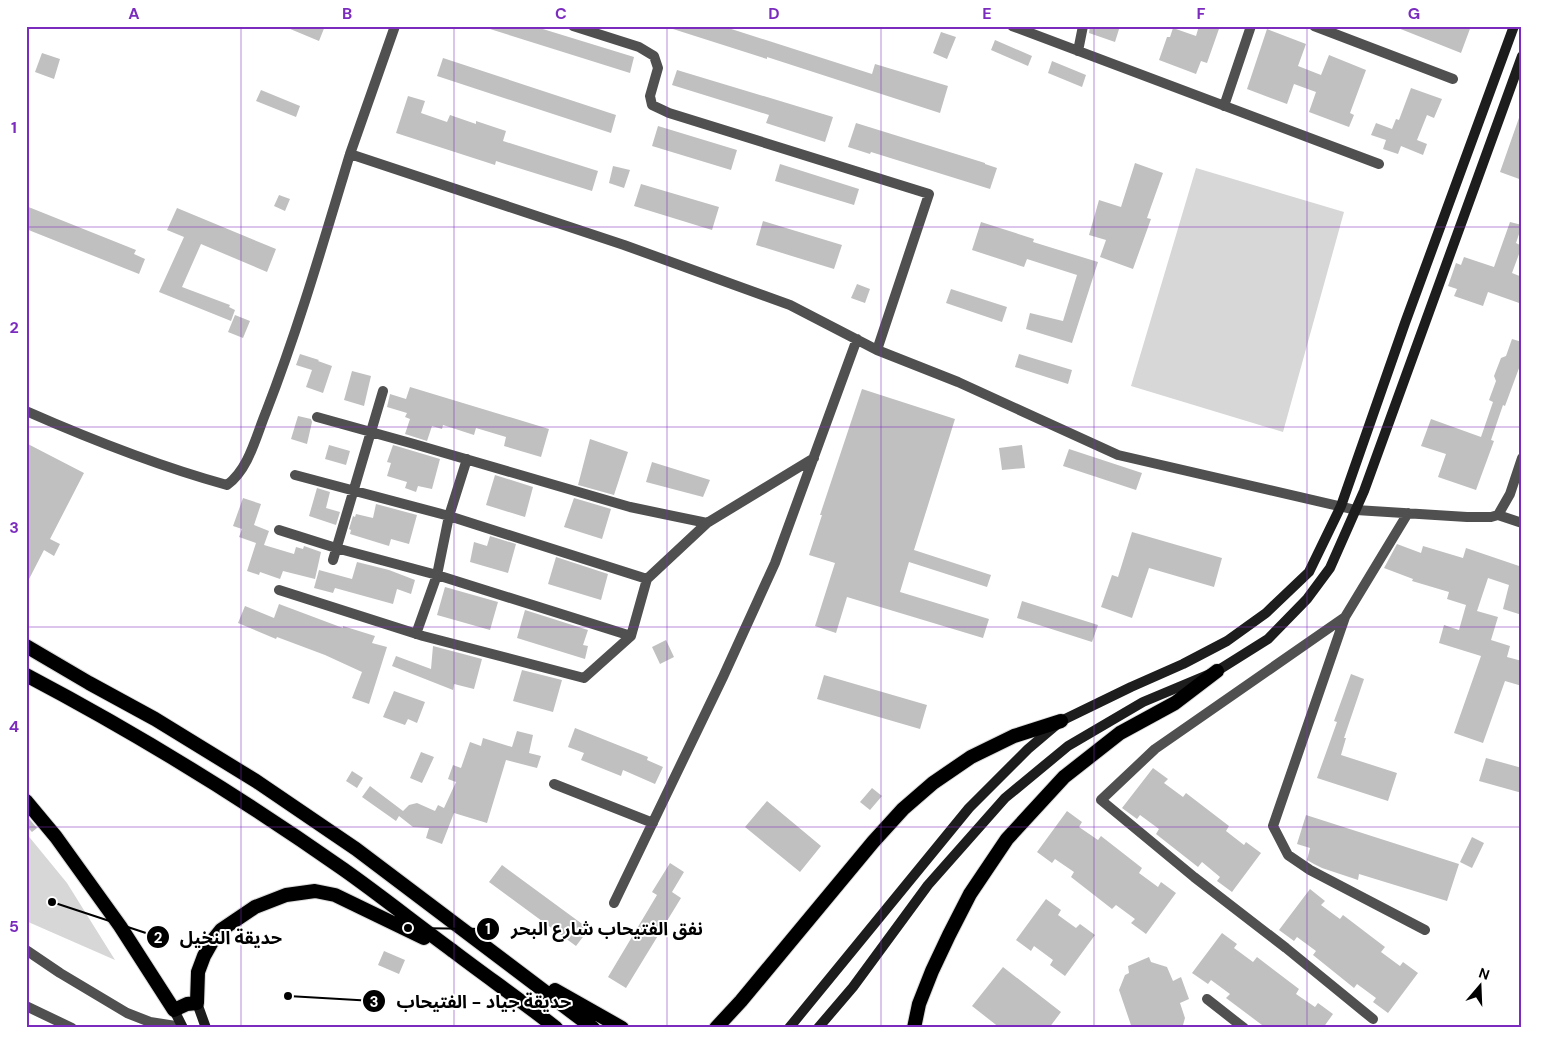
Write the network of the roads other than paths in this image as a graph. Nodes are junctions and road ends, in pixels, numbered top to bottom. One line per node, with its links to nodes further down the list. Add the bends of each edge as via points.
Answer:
1 (395, 26): 12 (street)
2 (573, 26): 15 (street, via 639,47 654,56 658,68 650,96 652,105 929,194)
3 (1012, 26): 8 (street)
4 (1083, 26): 8 (street)
5 (1251, 26): 11 (street)
6 (1314, 26): 10 (street)
7 (1514, 26): 25 (main road)
8 (1078, 51): 11 (street)
9 (1522, 56): 26 (main road)
10 (1453, 79)
11 (1224, 106): 13 (street)
12 (350, 154): 14 (street, via 790,304); 17 (street, via 288,356 248,456 236,478 228,485 184,473)
13 (1379, 164)
14 (856, 339): 15 (street); 20 (street)
15 (877, 350): 25 (street, via 958,382 1118,455)
16 (383, 391): 19 (street)
17 (26, 411)
18 (316, 417): 19 (street)
19 (371, 432): 22 (street); 24 (street)
20 (814, 458): 30 (street); 47 (street, via 775,563)
21 (1522, 458): 28 (street, via 1510,494)
22 (467, 459): 29 (street); 30 (street, via 630,507)
23 (295, 475): 24 (street)
24 (354, 490): 29 (street); 33 (street)
25 (1341, 506): 26 (street); 44 (main road, via 1309,572 1266,613 1227,641)
26 (1356, 510): 27 (street); 42 (main road, via 1330,568 1307,599 1268,638)
27 (1408, 513): 28 (street, via 1467,518); 38 (street)
28 (1498, 515): 31 (street)
29 (448, 516): 35 (street); 36 (street)
30 (707, 523): 36 (street)
31 (1522, 523)
32 (279, 530): 33 (street)
33 (336, 548): 34 (street); 35 (street)
34 (333, 560)
35 (437, 575): 39 (street); 40 (street)
36 (647, 579): 40 (street)
37 (279, 590): 39 (street)
38 (1345, 617): 49 (street, via 1273,826 1288,855 1310,870); 57 (street, via 1155,749 1101,800)
39 (416, 634): 40 (street, via 584,678)
40 (631, 636)
41 (26, 646): 52 (highway, via 256,781 356,849)
42 (1217, 670): 66 (main road, via 1143,702 1068,746 1005,798 928,885 853,987); 67 (highway, via 1175,703 1120,733 1064,777 1007,840 970,894 949,935 919,1004)
43 (26, 676): 51 (highway, via 95,712 249,805 344,870)
44 (1061, 721): 64 (highway, via 1014,736 971,757 903,809); 65 (main road, via 969,808)
45 (554, 784): 47 (street)
46 (26, 801): 56 (highway, via 114,918)
47 (652, 823): 48 (street)
48 (614, 903)
49 (1426, 930)
50 (26, 950): 58 (street, via 126,1013 150,1022)
51 (454, 952): 54 (highway, via 335,894 315,891 286,895 255,907 221,930 198,972); 61 (highway)
52 (505, 961): 62 (highway); 63 (highway)
53 (1207, 999): 68 (street)
54 (197, 1003): 56 (highway); 60 (main road)
55 (26, 1006): 59 (street)
56 (174, 1010): 58 (main road)
57 (1373, 1019)
58 (183, 1027)
59 (72, 1028)
60 (206, 1028)
61 (556, 1028)
62 (593, 1028)
63 (622, 1028)
64 (716, 1028)
65 (789, 1028)
66 (818, 1028)
67 (914, 1028)
68 (1244, 1028)

